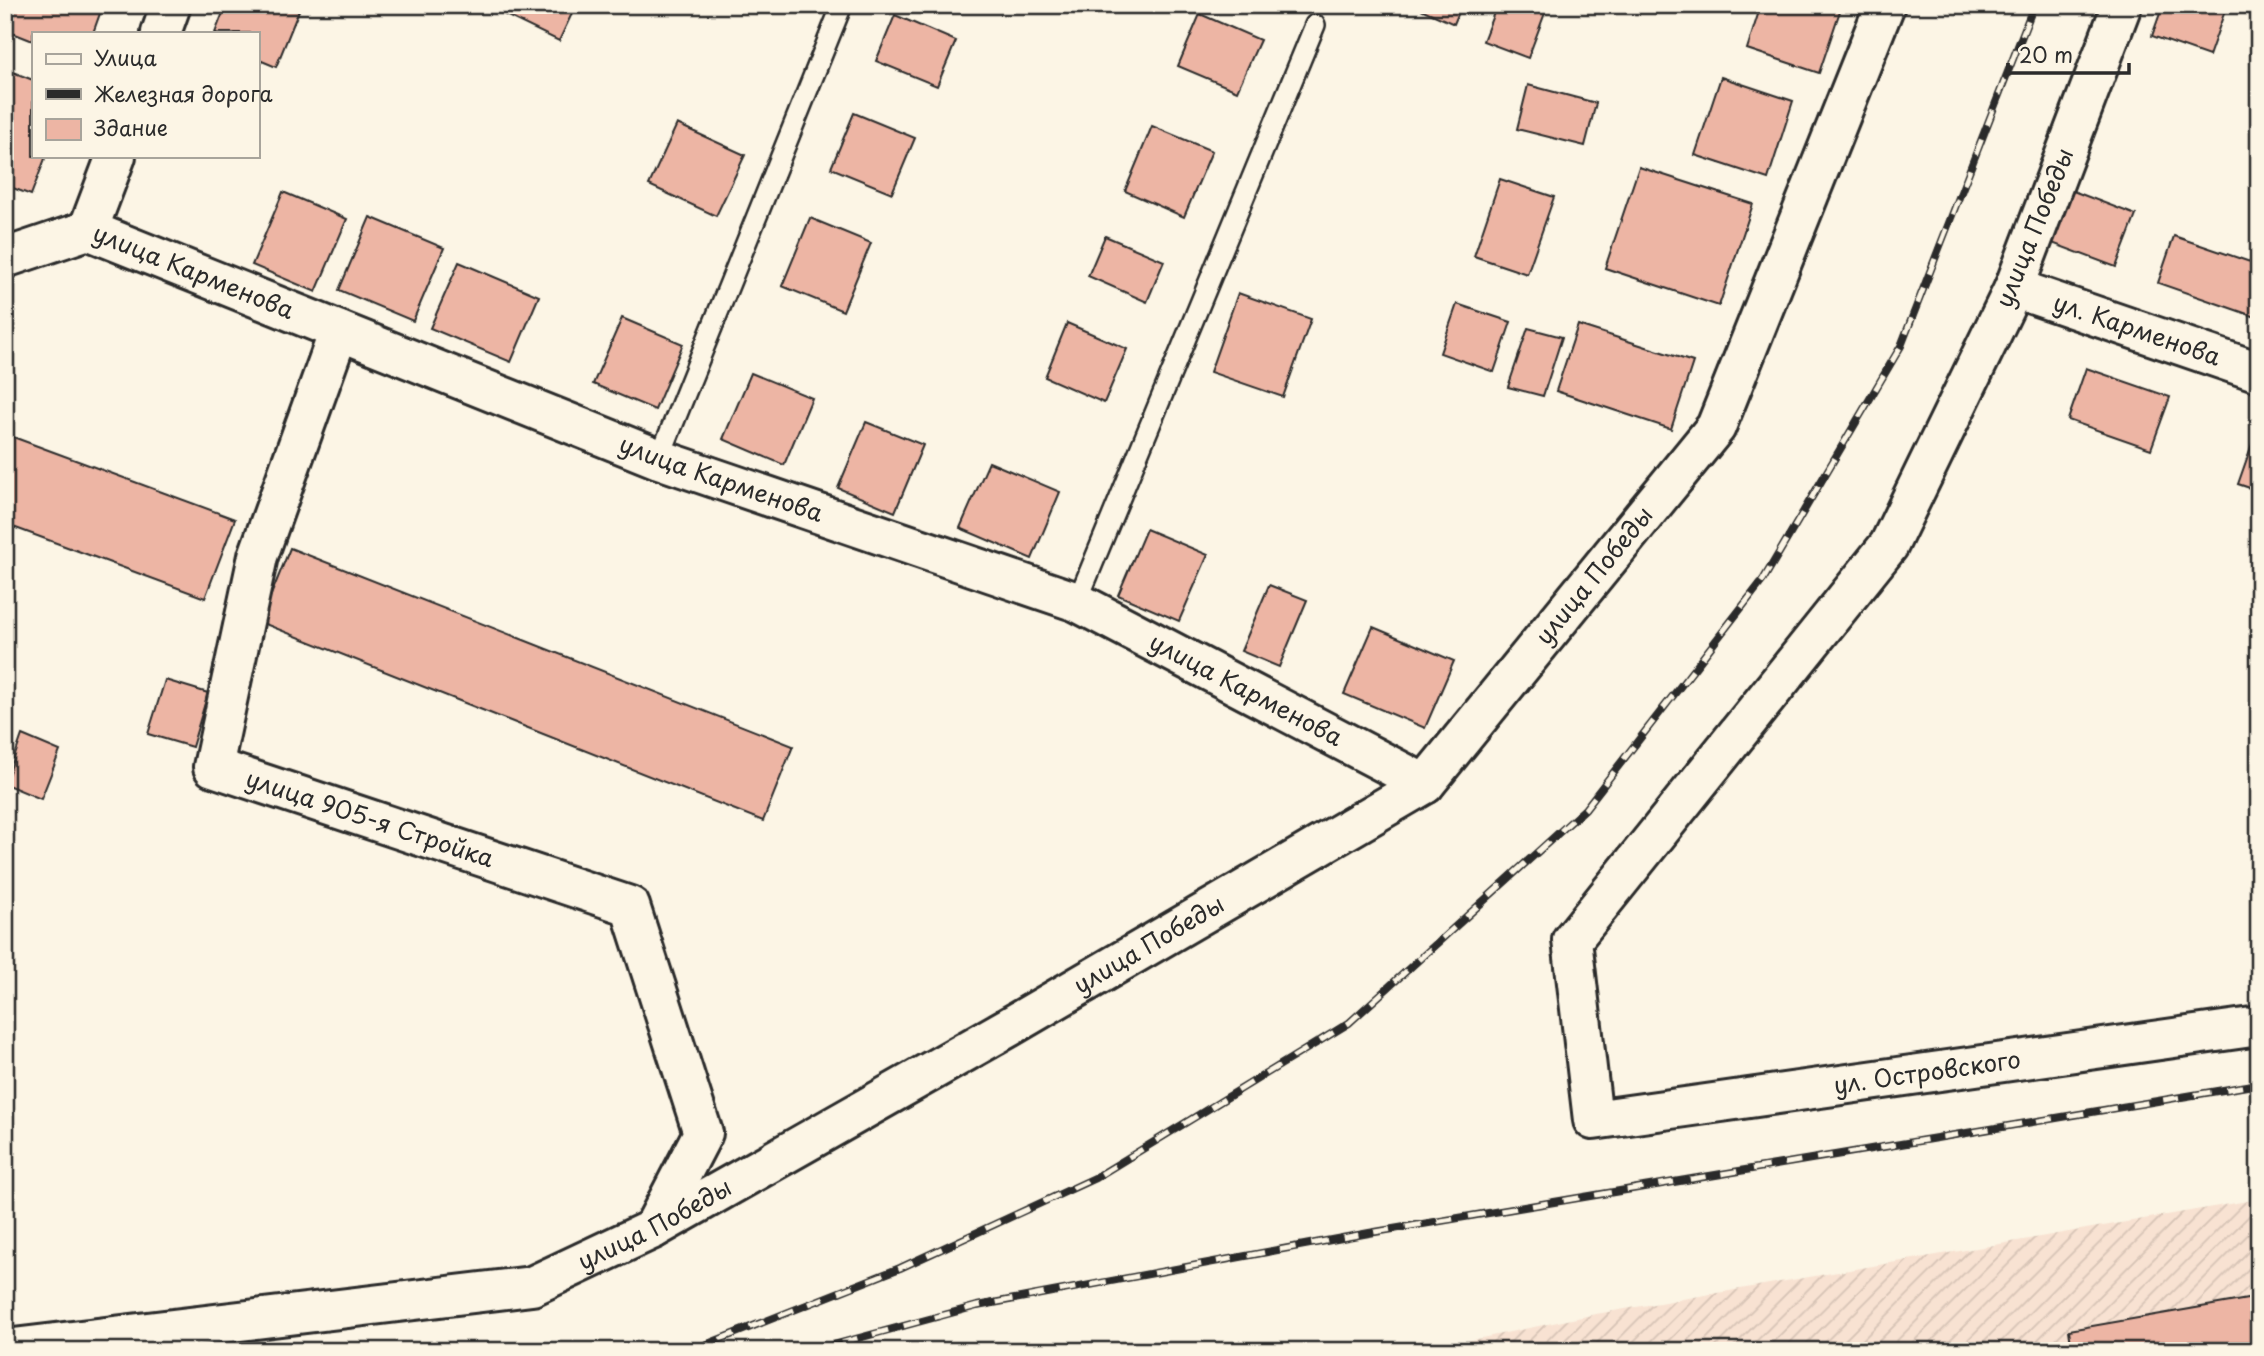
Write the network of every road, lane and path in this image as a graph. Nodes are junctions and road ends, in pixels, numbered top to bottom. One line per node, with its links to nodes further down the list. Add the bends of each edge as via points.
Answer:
1 (172, 5): 6 (street)
2 (842, 5): 13 (lane)
3 (1885, 5): 15 (street, улица Победы, via 1716,427)
4 (2122, 5): 10 (street, улица Победы)
5 (1315, 25): 14 (lane)
6 (161, 32)
7 (115, 158): 8 (street)
8 (88, 230): 9 (street, улица Карменова); 11 (street, улица Карменова)
9 (5, 258)
10 (2014, 288): 12 (street, ул. Карменова); 17 (street, улица Победы, via 1889,545 1572,940)
11 (339, 331): 13 (street, улица Карменова); 18 (street, улица 905-я Стройка, via 257,556 213,767 630,906 703,1133)
12 (2259, 372)
13 (659, 459): 14 (street, улица Карменова)
14 (1077, 602): 15 (street, улица Карменова)
15 (1425, 785): 18 (street, улица Победы)
16 (2259, 1026): 17 (street, ул. Островского)
17 (1593, 1120)
18 (653, 1229): 19 (street, улица Победы, via 532,1286)
19 (5, 1349)

